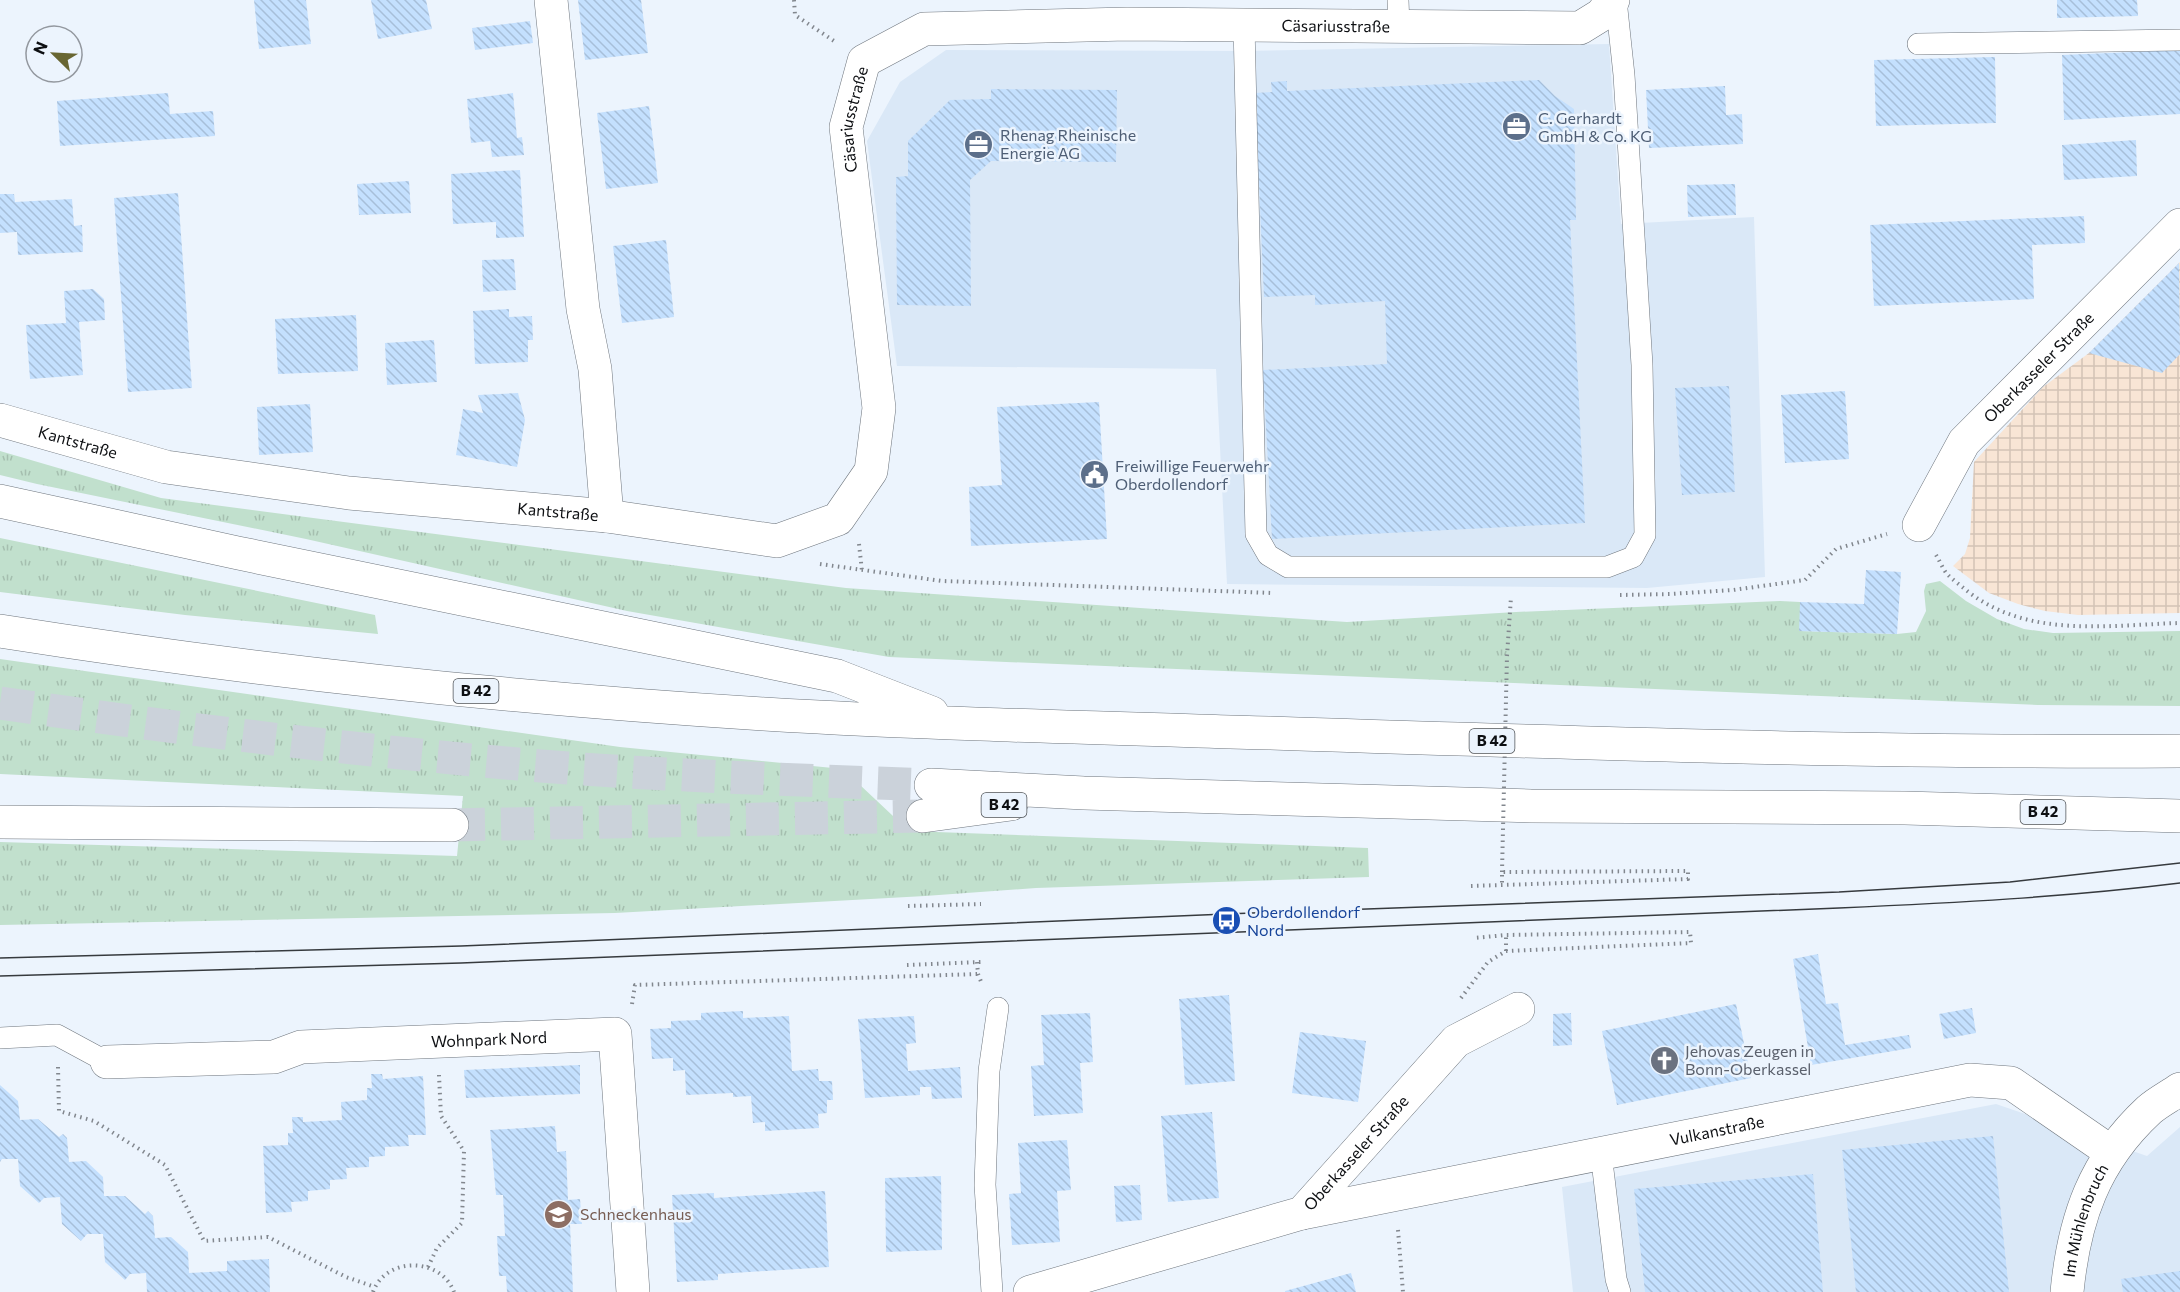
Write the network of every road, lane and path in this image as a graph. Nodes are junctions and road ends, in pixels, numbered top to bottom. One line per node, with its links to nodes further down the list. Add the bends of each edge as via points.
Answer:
1 (551, 0): 12 (main road, Kantstraße, via 583,309 595,369)
2 (794, 0): 8 (path, via 795,15)
3 (1615, 0): 4 (main road, Cäsariusstraße, via 1580,28); 5 (lane, via 1624,75 1642,365 1645,535 1633,557 1607,567 1288,567 1268,555 1256,534)
4 (1398, 14): 5 (main road, Cäsariusstraße)
5 (1244, 25): 8 (main road, Cäsariusstraße, via 924,29)
6 (2180, 40): 7 (lane)
7 (1918, 44)
8 (864, 61): 12 (main road, Cäsariusstraße, via 846,127 879,408 871,471 838,519 777,541)
9 (2180, 225): 13 (main road, Oberkasseler Straße, via 1964,442)
10 (0, 420): 12 (main road, Kantstraße, via 166,467 349,492)
11 (0, 501): 16 (main road, B 42, via 837,676)
12 (607, 516)
13 (1919, 525)
14 (1511, 597): 22 (path, bridge)
15 (0, 631): 16 (main road, B 42, via 386,682 765,714)
16 (956, 723): 17 (main road, B 42, via 1534,742 2017,752)
17 (2180, 751)
18 (927, 800): 19 (main road, B 42, via 1084,794 1531,806 1905,808)
19 (2180, 816)
20 (0, 822): 21 (main road)
21 (452, 825)
22 (1502, 872): 23 (path); 23 (path, via 1688,871 1688,879)
23 (1502, 885): 24 (path)
24 (1471, 886)
25 (981, 904): 26 (path)
26 (908, 906)
27 (1506, 935): 27 (path, via 1690,932 1691,943 1506,951); 28 (path)
28 (1474, 938)
29 (907, 965): 32 (path, via 979,962 978,974 635,985 629,1018)
30 (998, 1008): 46 (lane, via 989,1071 985,1185)
31 (1518, 1010): 41 (main road, Oberkasseler Straße, via 1456,1041)
32 (615, 1034): 35 (main road, Wohnpark Nord); 45 (main road)
33 (57, 1035): 34 (lane); 36 (lane); 43 (path, via 60,1111 94,1121 165,1165 204,1241 268,1237)
34 (0, 1038)
35 (438, 1041): 36 (main road, Wohnpark Nord, via 301,1047 274,1057); 42 (path, via 441,1116 464,1151 462,1223 437,1248)
36 (107, 1062)
37 (2180, 1089): 38 (main road, Im Mühlenbruch, via 2150,1109)
38 (2111, 1152): 39 (main road, Vulkanstraße, via 2012,1083 1970,1080); 50 (main road, Im Mühlenbruch, via 2085,1200 2071,1255)
39 (1601, 1153): 40 (main road, Vulkanstraße); 49 (lane)
40 (1395, 1195): 41 (main road, Vulkanstraße); 48 (path)
41 (1302, 1213): 47 (main road, Oberkasseler Straße)
42 (429, 1267): 43 (path, via 398,1267 385,1275); 44 (path, via 442,1275)
43 (374, 1290)
44 (454, 1292)
45 (633, 1292)
46 (992, 1292)
47 (1030, 1292)
48 (1403, 1292)
49 (1620, 1292)
50 (2067, 1292)

